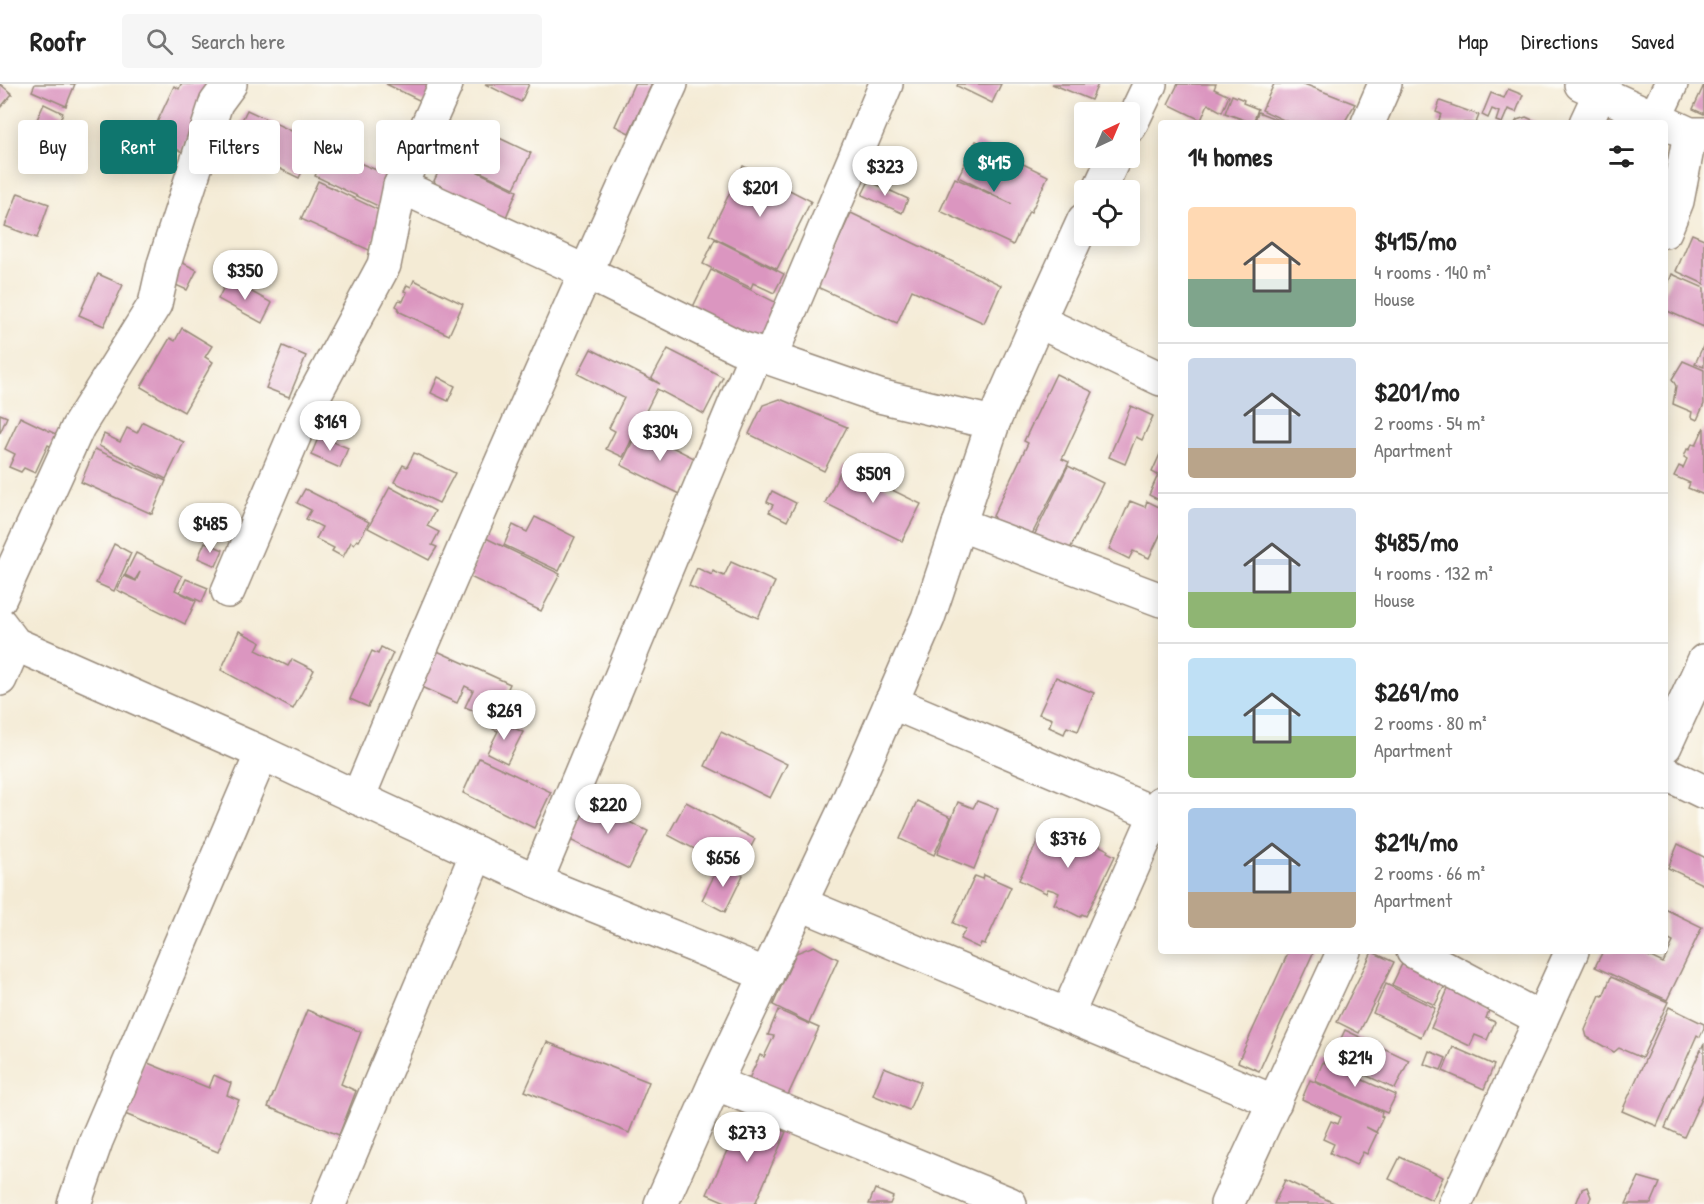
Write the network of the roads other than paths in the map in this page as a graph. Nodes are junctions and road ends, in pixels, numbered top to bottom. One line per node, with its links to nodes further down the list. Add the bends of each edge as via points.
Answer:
1 (230, 84): 26 (street, via 216,103 164,264 155,304 78,427)
2 (446, 84): 16 (street)
3 (671, 84): 19 (street)
4 (886, 84): 21 (street)
5 (1150, 84): 9 (street)
6 (1385, 84): 11 (street)
7 (1671, 84): 10 (street)
8 (1590, 88): 10 (street); 12 (street)
9 (1140, 105)
10 (1655, 118): 13 (street)
11 (1369, 120)
12 (1586, 120)
13 (1660, 120)
14 (1668, 123): 15 (street)
15 (1697, 134): 17 (street)
16 (400, 186): 19 (street); 25 (street, via 384,265 301,420)
17 (1668, 224)
18 (1074, 242): 20 (street)
19 (586, 272): 21 (street); 36 (street, via 429,625)
20 (1038, 321): 22 (street); 23 (street)
21 (763, 356): 23 (street, via 879,396); 39 (street)
22 (1158, 378)
23 (993, 423): 24 (street)
24 (959, 524): 27 (street); 31 (street, via 928,618)
25 (228, 591)
26 (0, 598)
27 (1158, 599)
28 (8, 634): 30 (street); 33 (street)
29 (1704, 661): 32 (street)
30 (0, 679)
31 (891, 702): 37 (street); 40 (street)
32 (1668, 739)
33 (262, 753): 36 (street); 49 (street, via 96,1141)
34 (1668, 774): 35 (street)
35 (1704, 792)
36 (358, 798): 38 (street)
37 (1158, 809): 45 (street)
38 (477, 853): 39 (street); 50 (street)
39 (536, 881): 44 (street)
40 (801, 904): 44 (street); 45 (street)
41 (1343, 954): 48 (street)
42 (1419, 954): 46 (street)
43 (1571, 954): 46 (street)
44 (767, 975): 47 (street)
45 (1067, 1014): 48 (street)
46 (1541, 1019): 54 (street)
47 (715, 1083): 51 (street); 52 (street)
48 (1275, 1102): 53 (street)
49 (74, 1204)
50 (329, 1204)
51 (661, 1204)
52 (1010, 1204)
53 (1227, 1204)
54 (1455, 1204)

